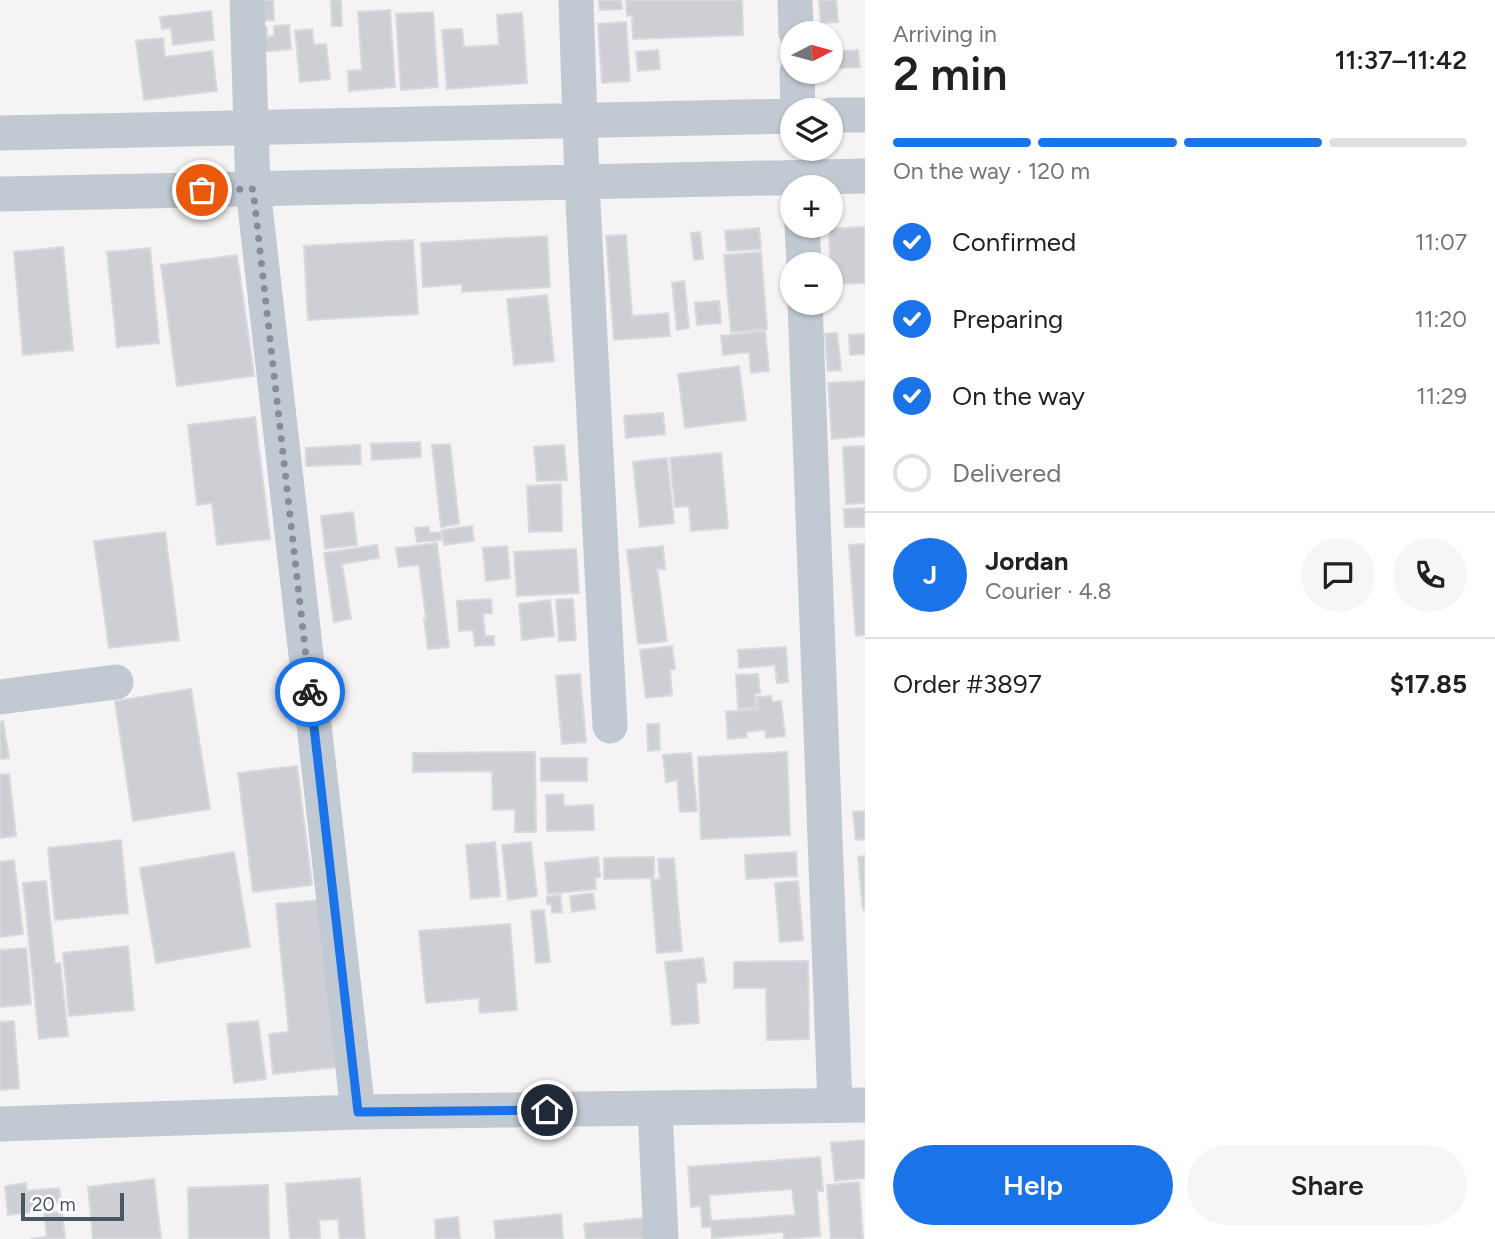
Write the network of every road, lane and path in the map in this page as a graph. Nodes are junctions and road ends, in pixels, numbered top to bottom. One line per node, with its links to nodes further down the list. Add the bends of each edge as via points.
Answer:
1 (247, 0): 9 (street)
2 (576, 0): 8 (street)
3 (795, 0): 4 (street)
4 (796, 21)
5 (843, 115): 6 (street)
6 (865, 115)
7 (780, 116): 8 (street)
8 (580, 121): 9 (street); 13 (street)
9 (252, 128): 10 (street); 15 (street)
10 (0, 134)
11 (865, 176): 12 (street)
12 (843, 178)
13 (582, 182): 14 (street); 15 (street); 20 (street)
14 (780, 182)
15 (253, 189): 16 (street); 23 (street)
16 (0, 194)
17 (806, 315): 21 (street)
18 (116, 682): 19 (street)
19 (0, 696)
20 (610, 726)
21 (850, 1105): 22 (street)
22 (655, 1109): 23 (street); 25 (street)
23 (358, 1112): 24 (street)
24 (0, 1124)
25 (661, 1239)

